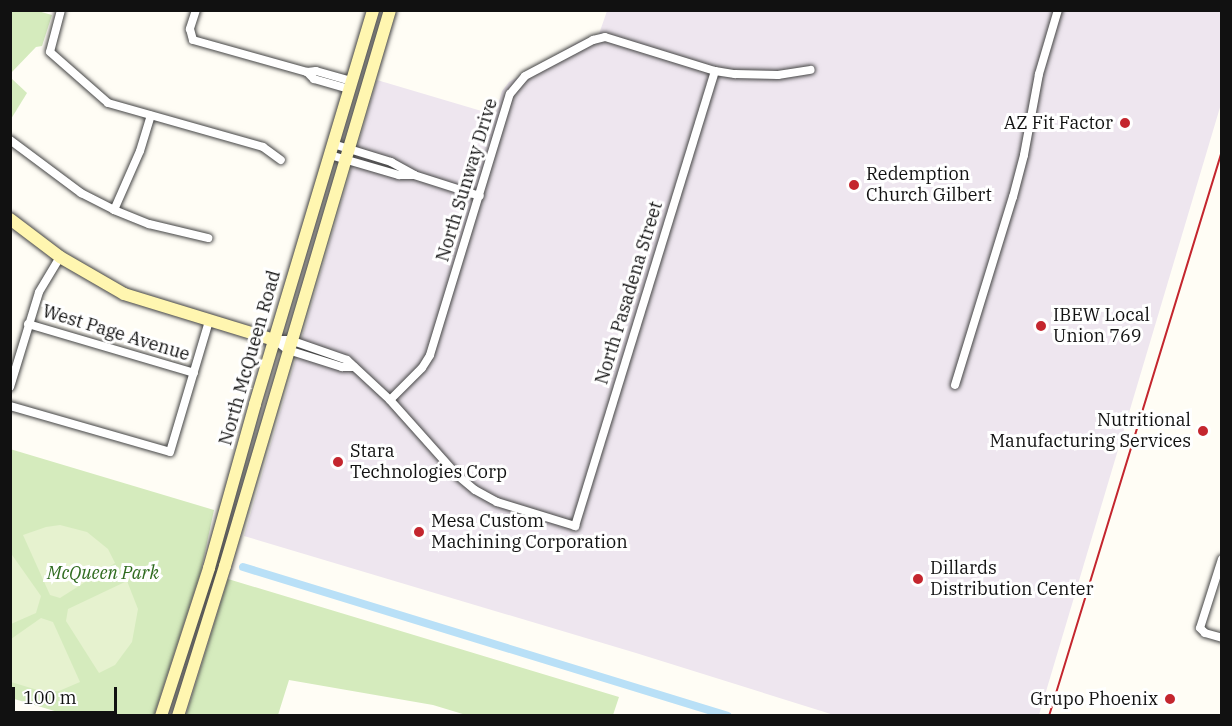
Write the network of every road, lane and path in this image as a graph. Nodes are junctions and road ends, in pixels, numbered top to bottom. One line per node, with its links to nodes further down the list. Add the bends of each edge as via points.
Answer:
1 (61, 10): 9 (street, via 50,52 108,103)
2 (196, 10): 8 (street, via 190,29 193,40)
3 (373, 10): 8 (main road, North McQueen Road)
4 (390, 10): 12 (main road, North McQueen Road)
5 (1058, 10): 24 (street, via 1039,74 1013,197)
6 (811, 70): 7 (street, North Sunway Drive, via 757,77)
7 (715, 71): 14 (street, North Sunway Drive, via 605,37 593,40 525,76 510,94); 26 (street, North Pasadena Street, via 575,526 497,502 475,490)
8 (351, 85): 11 (main road, North McQueen Road)
9 (151, 116): 13 (street, via 263,147); 15 (street)
10 (11, 141): 15 (street, via 81,193)
11 (331, 150): 12 (street); 21 (main road, North McQueen Road)
12 (346, 154): 14 (street, via 399,175 414,175); 22 (main road, North McQueen Road)
13 (281, 160)
14 (480, 195): 26 (street, North Sunway Drive, via 430,355)
15 (114, 210): 17 (street, via 149,224)
16 (10, 219): 18 (main road)
17 (208, 238)
18 (60, 257): 19 (main road, via 124,294); 20 (street, via 39,292)
19 (209, 321): 21 (main road); 23 (street)
20 (28, 324): 23 (street, West Page Avenue); 25 (street)
21 (274, 340): 22 (street); 29 (main road, North McQueen Road)
22 (289, 345): 26 (street, via 342,367 354,367); 30 (main road, North McQueen Road)
23 (194, 373): 27 (street, via 170,452)
24 (955, 386)
25 (10, 387)
26 (390, 400)
27 (10, 406)
28 (1221, 559): 31 (street, via 1200,628)
29 (210, 561): 30 (main road); 32 (main road, North McQueen Road)
30 (225, 566): 33 (main road, North McQueen Road)
31 (1221, 638)
32 (161, 716)
33 (178, 716)

